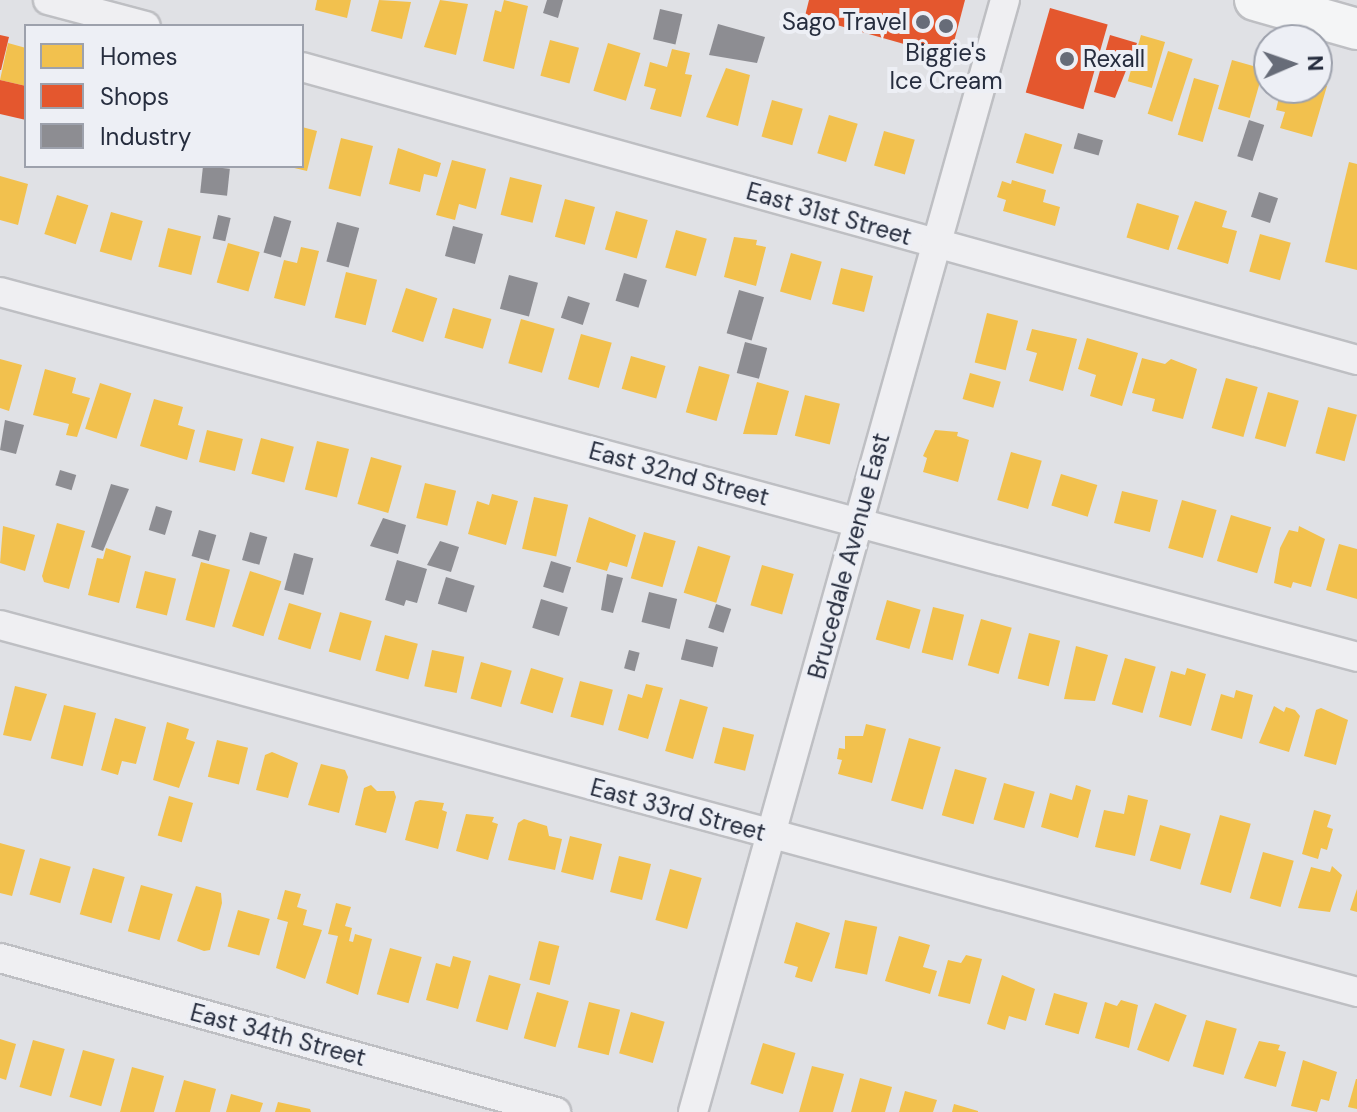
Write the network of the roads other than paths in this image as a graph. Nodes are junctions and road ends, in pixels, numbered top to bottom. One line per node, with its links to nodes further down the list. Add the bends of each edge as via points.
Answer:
1 (48, 0): 4 (street)
2 (1005, 0): 7 (street, Brucedale Avenue East)
3 (1255, 0): 5 (main road)
4 (138, 24)
5 (1357, 29)
6 (304, 68): 7 (street, East 31st Street)
7 (934, 243): 9 (street, East 31st Street); 10 (street, Brucedale Avenue East)
8 (0, 292): 10 (street, East 32nd Street)
9 (1357, 360)
10 (858, 523): 12 (street, East 32nd Street); 13 (street, Brucedale Avenue East)
11 (0, 625): 13 (street, East 33rd Street)
12 (1357, 657)
13 (771, 835): 15 (street, East 33rd Street); 17 (street, Brucedale Avenue East)
14 (0, 958): 16 (street, East 34th Street)
15 (1357, 992)
16 (556, 1112)
17 (693, 1112)

